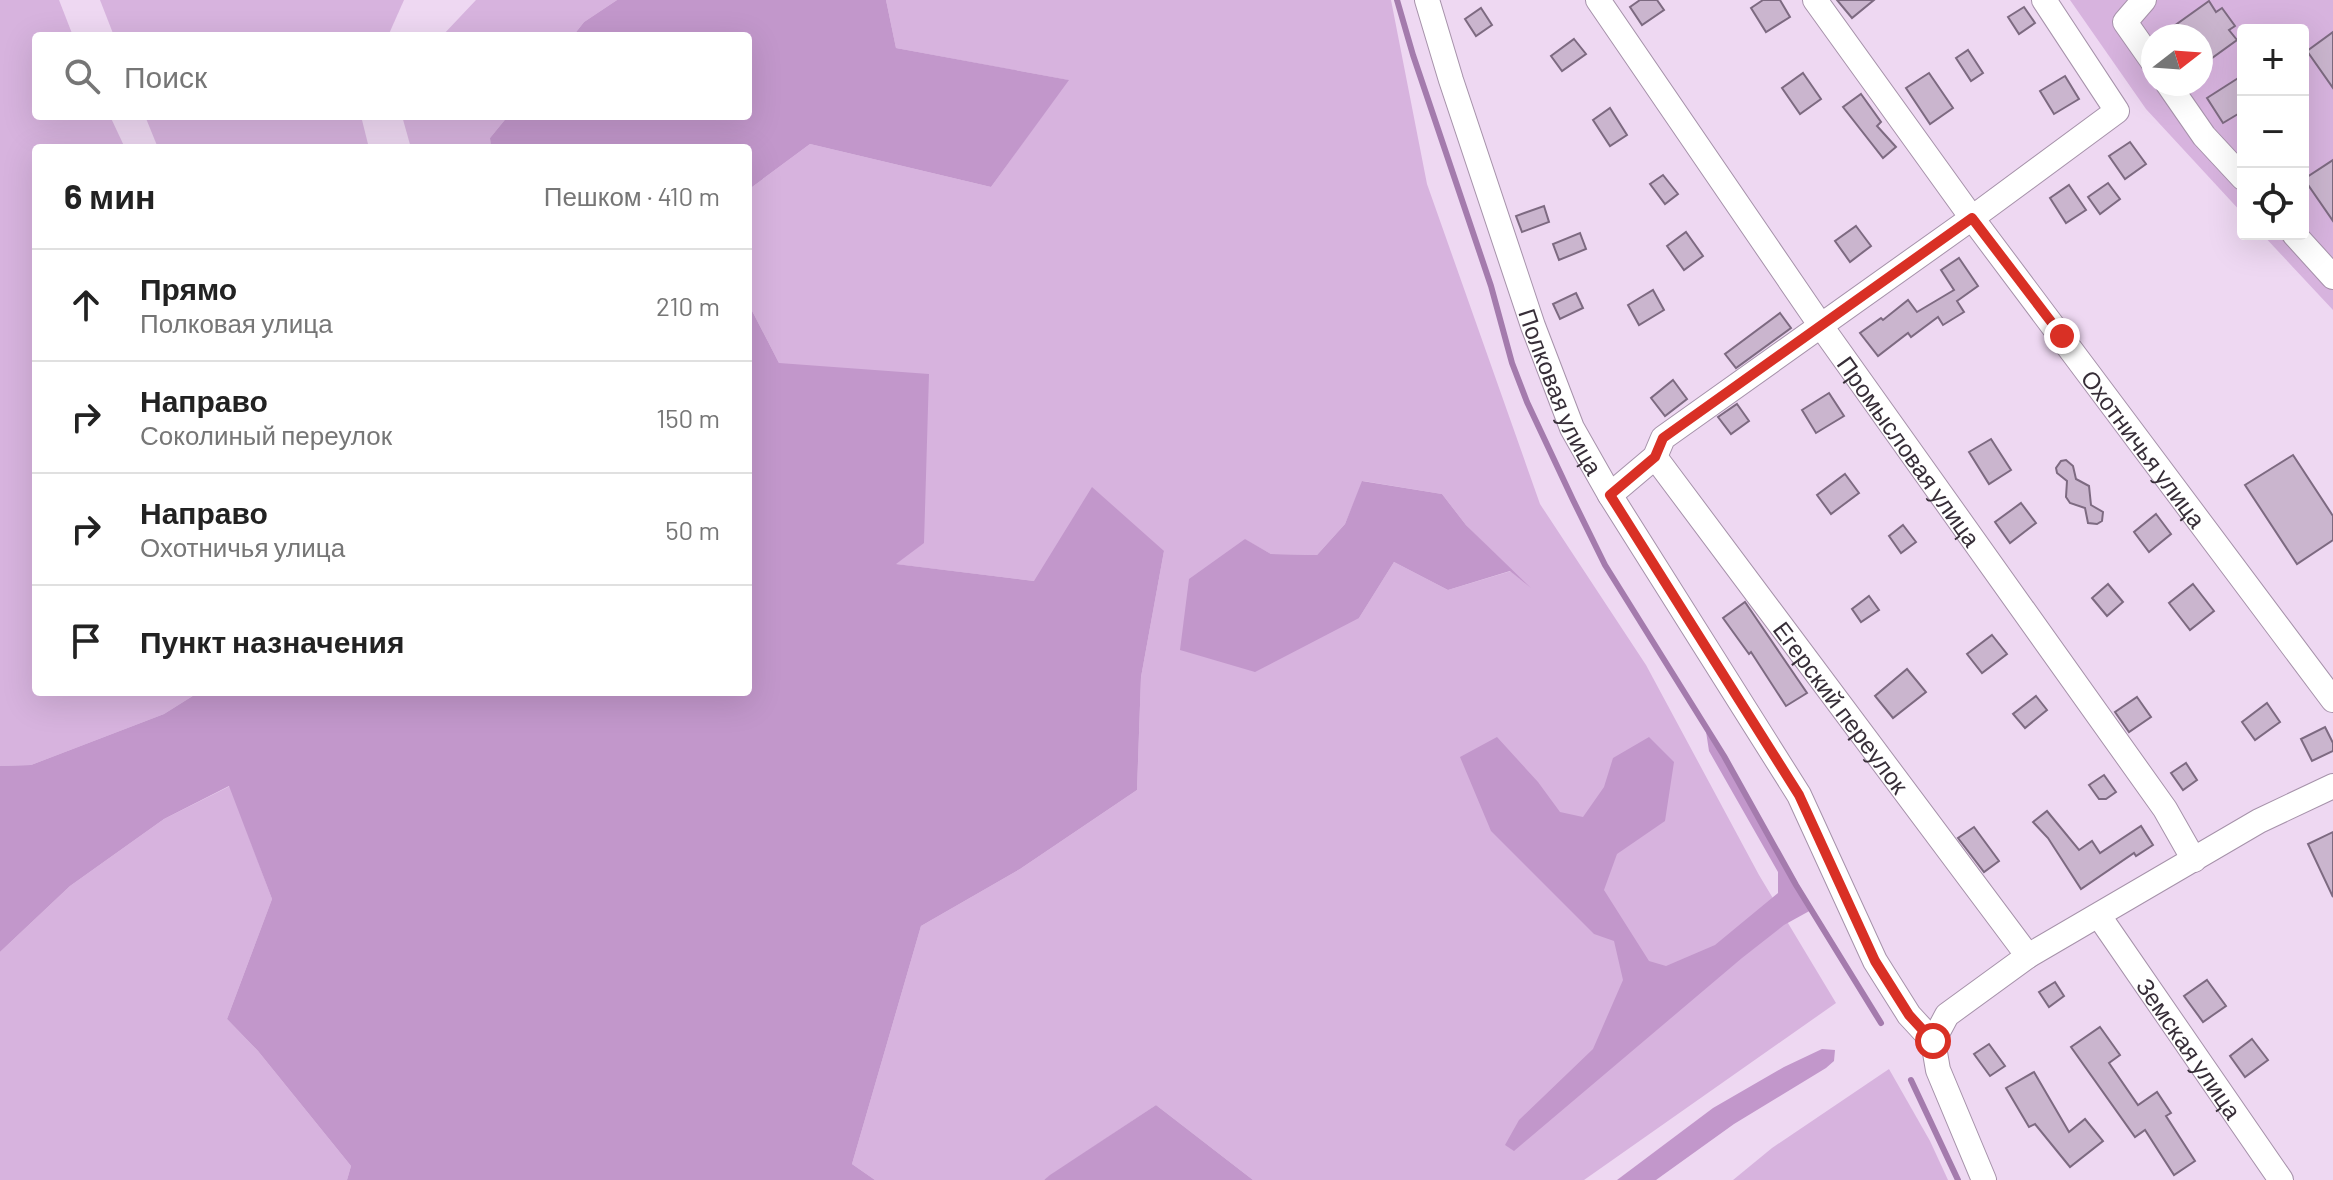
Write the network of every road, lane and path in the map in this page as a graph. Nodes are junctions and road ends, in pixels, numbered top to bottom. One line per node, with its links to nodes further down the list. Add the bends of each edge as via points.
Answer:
1 (1427, 0): 14 (street, Полковая улица, via 1533,326 1572,428)
2 (1598, 0): 12 (street, Промысловая улица)
3 (1815, 0): 9 (street, Охотничья улица)
4 (2044, 0): 9 (street, via 2117,111)
5 (2144, 0): 6 (street, via 2125,22)
6 (2141, 45)
7 (2176, 96): 8 (street)
8 (2237, 172)
9 (1972, 218): 12 (street); 15 (street, Охотничья улица)
10 (2299, 240): 11 (street)
11 (2333, 277)
12 (1821, 326): 13 (street, via 1663,438); 17 (street, Промысловая улица, via 2165,809)
13 (1655, 457): 14 (street); 19 (street, Егерский переулок)
14 (1610, 495): 20 (street, Полковая улица, via 1799,795 1875,961 1909,1015)
15 (2333, 700)
16 (2333, 786): 17 (street)
17 (2194, 860): 18 (street)
18 (2099, 916): 19 (street); 22 (street, Земская улица)
19 (2028, 956): 20 (street, via 1947,1015)
20 (1933, 1041): 21 (street, via 1938,1070)
21 (1984, 1180)
22 (2281, 1180)

